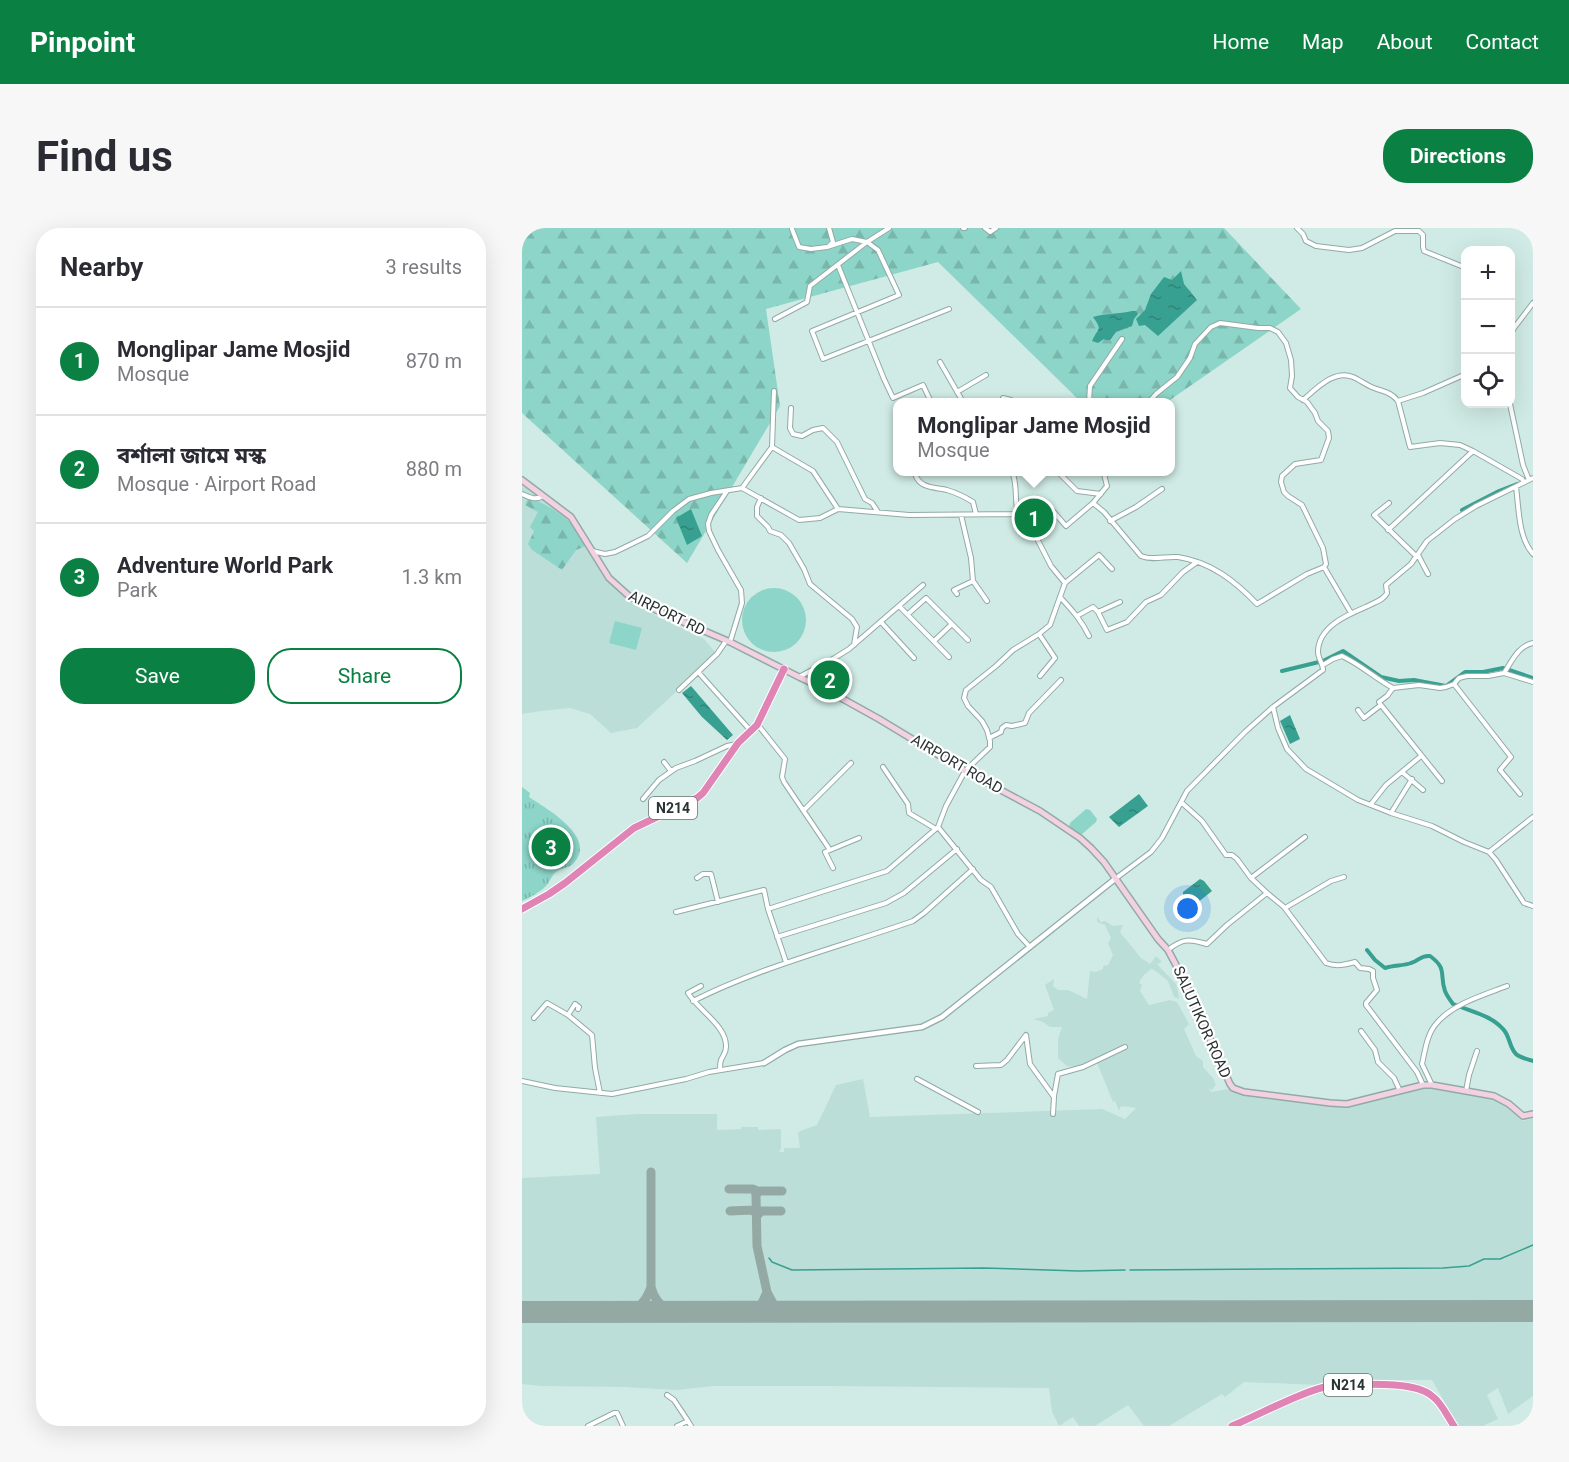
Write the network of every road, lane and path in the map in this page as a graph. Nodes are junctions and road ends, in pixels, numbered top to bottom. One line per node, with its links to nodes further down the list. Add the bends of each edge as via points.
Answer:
1 (829, 228): 8 (street, via 833,242)
2 (889, 228): 7 (street)
3 (985, 228): 4 (street, via 990,232)
4 (996, 228)
5 (1297, 228): 10 (street, via 1306,241 1316,246 1349,250 1362,248 1395,231 1419,231 1424,251)
6 (792, 229): 8 (street, via 799,247)
7 (867, 242): 8 (street, via 852,238); 9 (street); 13 (street, via 878,250 898,296)
8 (827, 247)
9 (838, 265): 13 (street); 14 (street, via 810,286 807,302)
10 (1461, 266)
11 (1533, 303): 15 (street)
12 (949, 309): 17 (street)
13 (857, 313): 17 (street); 17 (street, via 812,331 823,359)
14 (776, 319)
15 (1515, 328)
16 (1122, 339): 27 (street, via 1090,386)
17 (868, 341): 23 (street)
18 (940, 362): 22 (street)
19 (986, 375): 22 (street)
20 (1461, 376): 30 (street)
21 (774, 391): 33 (street)
22 (957, 392): 26 (street)
23 (893, 398)
24 (893, 398): 25 (street, via 923,385)
25 (929, 398)
26 (961, 398)
27 (1089, 398)
28 (1152, 398): 29 (street, via 1177,377 1195,344 1220,323 1278,332 1291,360 1290,388)
29 (1303, 400): 30 (street, via 1329,379 1347,376 1388,392); 63 (street, via 1328,431 1329,438 1321,459 1295,464 1281,482 1284,492 1302,505 1323,548)
30 (1398, 401): 34 (street, via 1410,447 1440,443)
31 (791, 408): 52 (street, via 793,434 802,436 823,428 837,442 865,500)
32 (1511, 408): 40 (street)
33 (772, 447): 42 (street); 51 (street, via 813,471)
34 (1473, 451): 40 (street); 58 (street)
35 (916, 476): 54 (street, via 922,484 960,494 973,502)
36 (1014, 476): 55 (street)
37 (1064, 476): 46 (street, via 1077,490)
38 (1104, 476): 46 (street, via 1107,486)
39 (522, 480): 47 (main road, AIRPORT RD)
40 (1528, 480): 41 (street)
41 (1516, 487): 60 (street, via 1522,532); 61 (street, via 1455,519 1424,544)
42 (742, 488): 44 (street); 48 (street)
43 (1162, 489): 57 (street)
44 (728, 490): 59 (street, via 689,499 648,536 615,552); 83 (street, via 708,524 741,590 742,603)
45 (522, 494): 47 (street)
46 (1101, 494): 50 (street)
47 (543, 496): 59 (main road, AIRPORT RD, via 571,517)
48 (761, 498): 51 (street, via 798,520 819,518); 86 (street, via 757,516 770,531 789,543 810,584 852,619 857,627)
49 (1389, 503): 58 (street, via 1374,515)
50 (1093, 504): 56 (street, via 1066,526 1045,502); 57 (street)
51 (838, 509): 52 (street)
52 (879, 512): 53 (street)
53 (961, 514): 54 (street); 66 (street)
54 (976, 514): 55 (street)
55 (1018, 514): 56 (street)
56 (1025, 520): 67 (street)
57 (1110, 521): 62 (street, via 1138,554 1148,559 1175,557)
58 (1388, 530): 61 (street)
59 (591, 551): 83 (main road, AIRPORT RD, via 609,578 629,596)
60 (1533, 554)
61 (1417, 556): 65 (street); 75 (street, via 1386,585 1388,593 1384,598)
62 (1197, 561): 63 (street, via 1228,577 1257,604); 74 (street, via 1127,622 1107,630)
63 (1324, 567): 75 (street)
64 (1112, 569): 67 (street, via 1099,555)
65 (1428, 574)
66 (973, 581): 69 (street, via 954,591); 71 (street)
67 (1065, 583): 70 (street)
68 (923, 585): 73 (street)
69 (957, 594)
70 (1060, 597): 77 (street); 80 (street, via 1050,625)
71 (987, 602)
72 (1120, 602): 74 (street)
73 (899, 606): 76 (street); 78 (street)
74 (1098, 612): 77 (street, via 1094,607)
75 (1351, 613): 89 (street, via 1322,638 1318,653)
76 (908, 614): 79 (street, via 926,598); 84 (street)
77 (1077, 616): 81 (street)
78 (881, 622): 86 (street); 88 (street)
79 (952, 624): 82 (street); 84 (street)
80 (1039, 634): 93 (street, via 1055,658); 105 (street, via 1013,650 966,690 964,698 982,721)
81 (1089, 636)
82 (968, 640)
83 (728, 641): 90 (main road, AIRPORT RD); 92 (street)
84 (934, 641): 87 (street)
85 (1533, 643): 91 (street, via 1521,648)
86 (854, 645): 94 (street)
87 (950, 657)
88 (914, 658)
89 (1323, 665): 98 (street, via 1342,656); 101 (street, via 1316,676)
90 (784, 669): 94 (main road, AIRPORT ROAD); 103 (highway, N214)
91 (1505, 672): 96 (street); 97 (street, via 1467,676)
92 (699, 673): 99 (street); 104 (street)
93 (1040, 676)
94 (799, 678): 112 (main road, AIRPORT ROAD, via 860,708)
95 (1061, 680): 105 (street, via 1029,713 1025,723 1006,725)
96 (1533, 682)
97 (1454, 684): 98 (street, via 1440,688); 117 (street, via 1511,757 1500,770)
98 (1393, 688): 100 (street, via 1378,702)
99 (679, 690)
100 (1381, 705): 102 (street, via 1364,718); 107 (street)
101 (1273, 707): 119 (street, via 1217,760); 120 (street, via 1287,749 1306,769)
102 (1358, 710)
103 (757, 724): 104 (highway, N214); 121 (street, via 785,759 782,777)
104 (751, 731): 106 (highway, N214)
105 (989, 738): 112 (street, via 990,747)
106 (738, 743): 111 (street); 139 (highway, N214, via 697,798 634,828 565,883)
107 (1420, 756): 113 (street); 115 (street)
108 (664, 762): 111 (street)
109 (851, 763): 121 (street)
110 (883, 767): 124 (street, via 908,804 909,813)
111 (671, 771): 118 (street)
112 (965, 771): 124 (street); 135 (main road, AIRPORT ROAD, via 1076,835)
113 (1402, 772): 114 (street); 120 (street)
114 (1412, 779): 116 (street); 122 (street)
115 (1442, 781)
116 (1423, 790)
117 (1521, 794)
118 (643, 799)
119 (1181, 802): 134 (street); 135 (street, via 1151,852)
120 (1371, 804): 122 (street)
121 (804, 810): 128 (street)
122 (1391, 813): 129 (street, via 1432,826)
123 (1533, 817): 129 (street)
124 (937, 828): 127 (street); 140 (street, via 887,872)
125 (1305, 837): 134 (street)
126 (859, 838): 128 (street)
127 (957, 849): 131 (street); 143 (street, via 886,903)
128 (830, 850): 130 (street, via 825,852)
129 (1489, 852): 138 (street, via 1524,903)
130 (832, 868)
131 (973, 869): 144 (street, via 992,887 1018,934); 146 (street, via 913,921)
132 (1344, 877): 141 (street)
133 (697, 878): 137 (street, via 711,874)
134 (1251, 878): 136 (street)
135 (1115, 879): 144 (street); 145 (main road, SALUTIKOR ROAD)
136 (1267, 893): 141 (street); 145 (street, via 1207,944 1186,940)
137 (718, 902): 140 (street, via 764,890); 142 (street)
138 (1533, 906)
139 (522, 909)
140 (768, 909): 143 (street)
141 (1285, 909): 162 (street, via 1326,963 1340,966 1355,962 1359,969 1373,971 1377,990 1366,1005)
142 (676, 912)
143 (777, 937): 146 (street)
144 (1030, 947): 156 (street, via 942,1017 922,1027 798,1044)
145 (1168, 950): 163 (main road, SALUTIKOR ROAD, via 1233,1088 1338,1104)
146 (786, 962): 149 (street)
147 (701, 986): 149 (street, via 688,993)
148 (1507, 986): 161 (street, via 1453,1008 1435,1025 1422,1064)
149 (693, 1001): 158 (street, via 723,1032 726,1051)
150 (578, 1008): 151 (street, via 575,1004)
151 (568, 1015): 152 (street, via 547,1003); 165 (street, via 592,1035)
152 (534, 1018)
153 (1361, 1031): 163 (street)
154 (1125, 1047): 166 (street, via 1058,1074)
155 (1477, 1051): 164 (street)
156 (764, 1062): 158 (street)
157 (976, 1066): 166 (street, via 1001,1065 1026,1035 1030,1064)
158 (720, 1070): 165 (street, via 612,1095)
159 (917, 1078): 167 (street)
160 (522, 1081): 165 (street)
161 (1432, 1084): 162 (main road, SALUTIKOR ROAD); 164 (main road, SALUTIKOR ROAD)
162 (1423, 1085): 163 (main road, SALUTIKOR ROAD)
163 (1400, 1091)
164 (1466, 1091): 169 (main road, SALUTIKOR ROAD, via 1494,1096 1523,1116)
165 (600, 1093)
166 (1054, 1097): 168 (street)
167 (978, 1112)
168 (1053, 1114)
169 (1533, 1114)
170 (667, 1395): 171 (street)
171 (688, 1421): 174 (street); 175 (street)
172 (588, 1426): 173 (street, via 614,1413)
173 (623, 1426)
174 (677, 1426)
175 (691, 1426)
176 (1232, 1426): 177 (highway, N214, via 1332,1385 1417,1388 1434,1396)
177 (1454, 1426)

